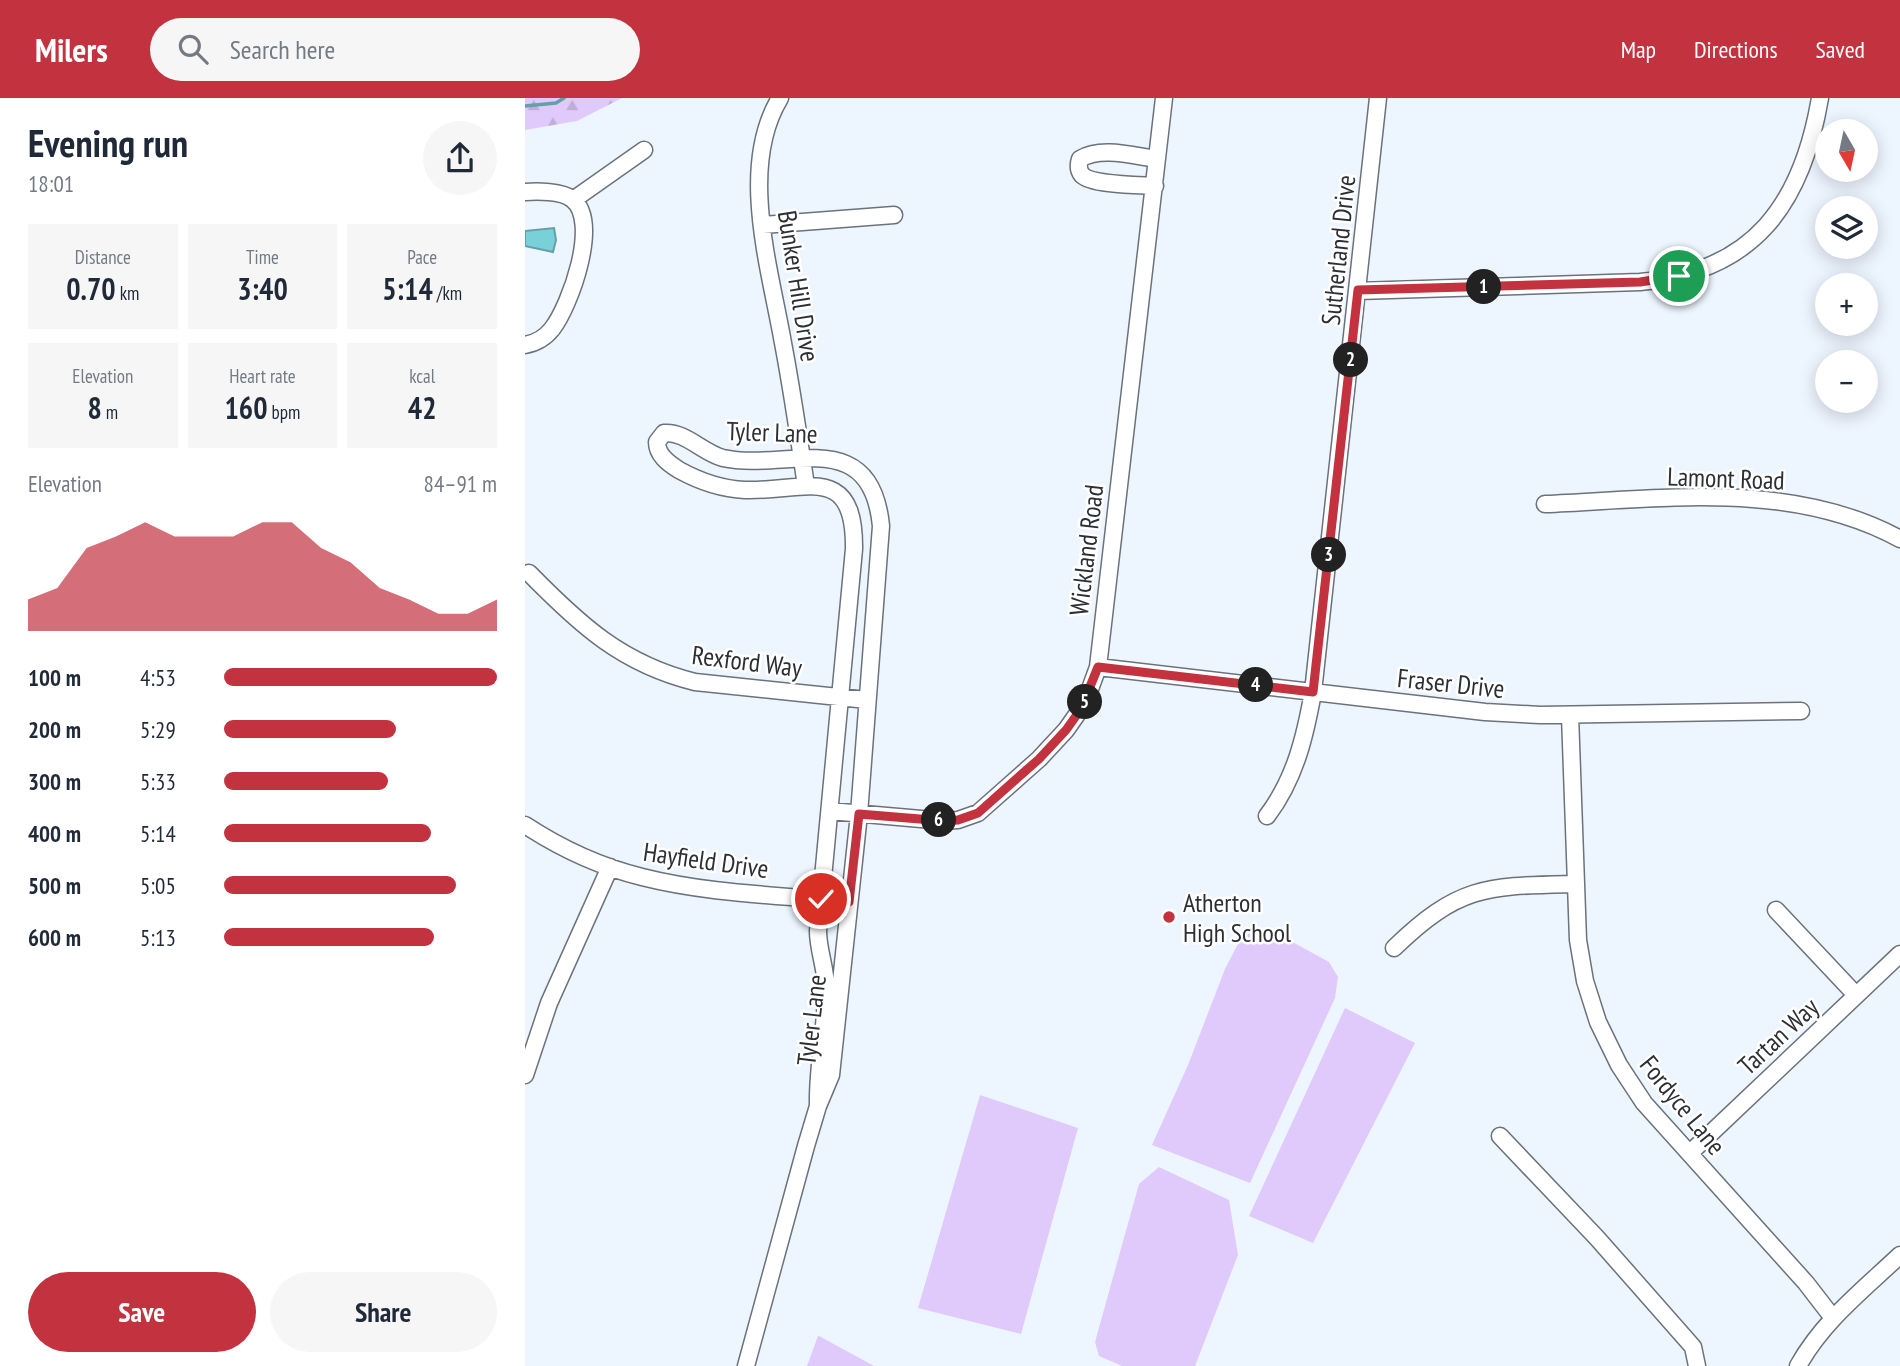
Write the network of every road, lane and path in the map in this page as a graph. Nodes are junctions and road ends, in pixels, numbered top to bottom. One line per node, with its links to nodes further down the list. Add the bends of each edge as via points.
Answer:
1 (780, 98): 11 (street, Bunker Hill Drive, via 761,146)
2 (1164, 98): 6 (street, Wickland Road)
3 (1378, 98): 12 (street, Sutherland Drive)
4 (1820, 98): 12 (street, via 1801,172 1785,202 1747,243 1697,271 1640,282)
5 (643, 149): 9 (street)
6 (1157, 159): 7 (street, Wickland Road); 7 (street, via 1103,153 1088,154 1078,164 1079,172 1096,181)
7 (1155, 186): 19 (street, Wickland Road)
8 (525, 192): 9 (street, via 565,195)
9 (573, 200): 13 (street, via 585,232 581,269 552,329 538,342)
10 (894, 215): 11 (street)
11 (763, 225): 14 (street, Bunker Hill Drive)
12 (1358, 290): 20 (street, Sutherland Drive)
13 (525, 345)
14 (801, 456): 15 (street, Bunker Hill Drive); 15 (street, Tyler Lane, via 722,457 670,432 656,444 663,458 675,467 723,487); 22 (street, Tyler Lane, via 840,461 856,469 877,498 880,548)
15 (806, 486): 21 (street, Tyler Lane, via 827,487 845,499 855,534)
16 (1545, 504): 17 (street, Lamont Road, via 1746,498 1821,509)
17 (1900, 539)
18 (529, 573): 21 (street, Rexford Way, via 596,636 672,676)
19 (1098, 667): 20 (street, Fraser Drive); 26 (street, Wickland Road, via 1085,703 1066,730 978,813 944,821)
20 (1313, 692): 24 (street, Fraser Drive, via 1485,712); 27 (street, Sutherland Drive, via 1297,761)
21 (840, 697): 22 (street, Rexford Way); 25 (street, Tyler Lane)
22 (867, 700): 26 (street, Tyler Lane)
23 (1801, 711): 24 (street, Fraser Drive)
24 (1570, 715): 30 (street, Fordyce Lane)
25 (830, 811): 26 (street, Wickland Road); 31 (street, Tyler Lane)
26 (859, 814): 32 (street, Tyler Lane)
27 (1267, 816)
28 (525, 825): 29 (street, Hayfield Drive)
29 (610, 867): 31 (street, Hayfield Drive, via 671,883); 38 (street, via 549,1003)
30 (1576, 884): 34 (street, via 1504,886 1466,895 1420,922); 40 (street, Fordyce Lane, via 1581,962 1598,1021 1644,1103)
31 (821, 899): 32 (street, Hayfield Drive); 37 (street, Tyler Lane, via 818,946 827,990)
32 (849, 902): 37 (street, Tyler Lane)
33 (1776, 910): 36 (street)
34 (1394, 948)
35 (1900, 954): 36 (street, Tartan Way)
36 (1856, 995): 40 (street, Tartan Way)
37 (828, 1043): 43 (street, Tyler Lane, via 831,1075 818,1106)
38 (525, 1075)
39 (1500, 1136): 44 (street, via 1693,1347)
40 (1689, 1153): 42 (street, Fordyce Lane)
41 (1900, 1255): 42 (street)
42 (1833, 1318): 45 (street)
43 (746, 1366)
44 (1697, 1366)
45 (1798, 1366)

